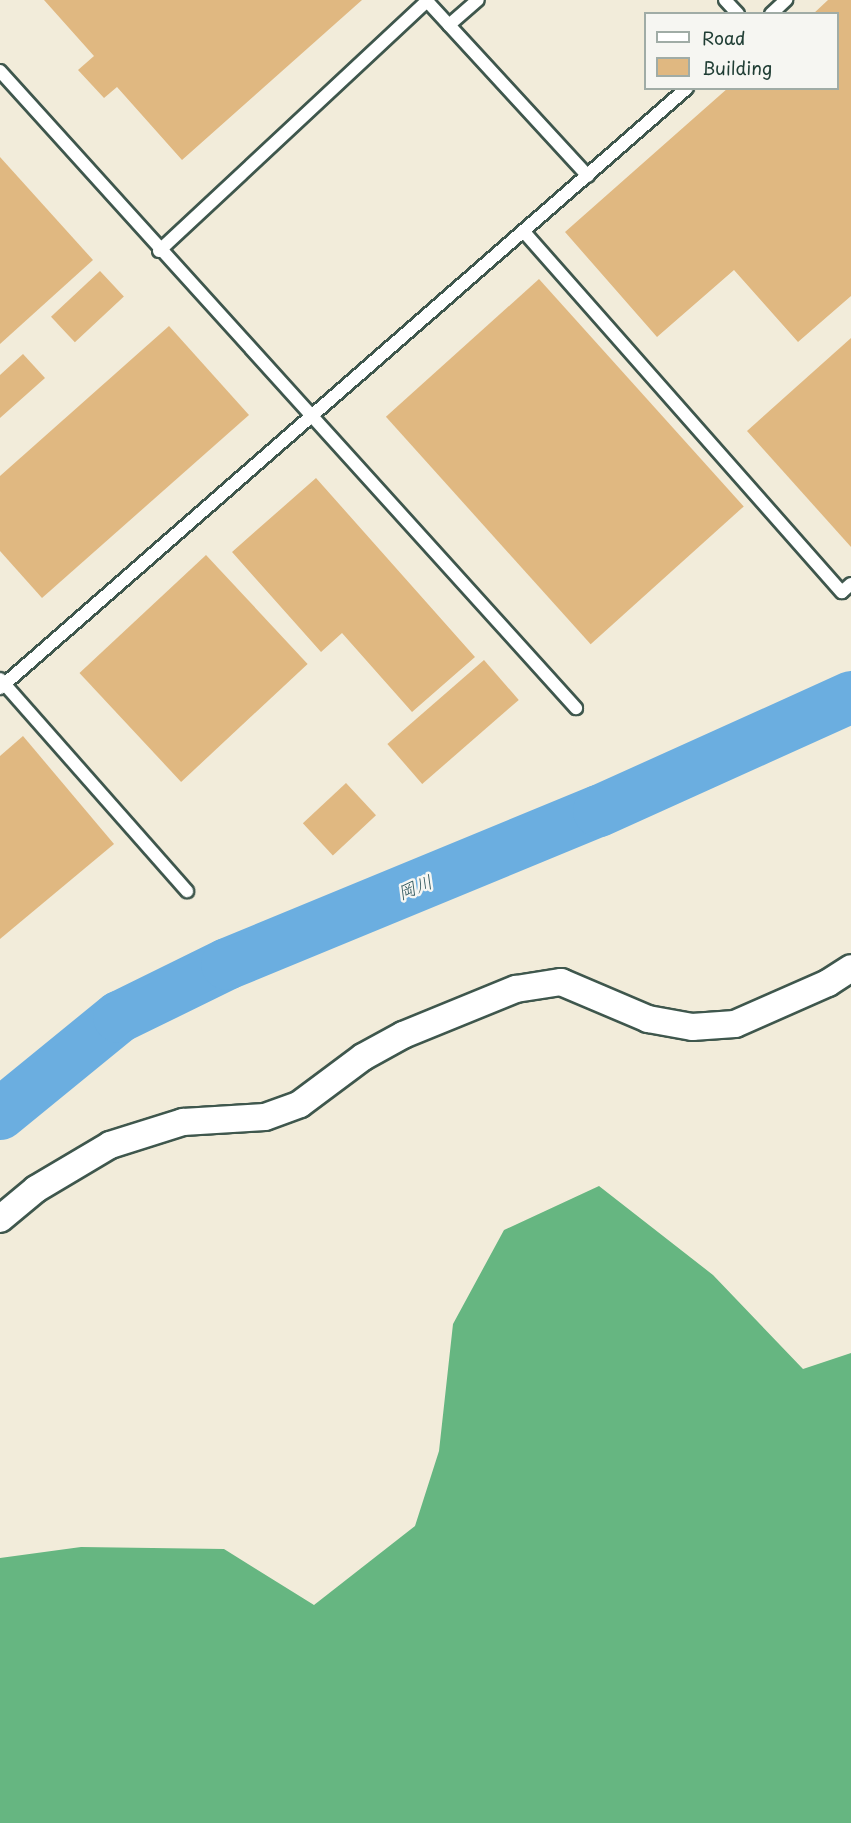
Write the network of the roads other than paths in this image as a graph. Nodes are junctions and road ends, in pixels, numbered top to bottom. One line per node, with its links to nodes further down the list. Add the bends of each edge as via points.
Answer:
1 (478, 0): 7 (lane)
2 (725, 0): 5 (lane)
3 (786, 0): 6 (lane)
4 (427, 1): 7 (lane); 12 (lane)
5 (736, 12)
6 (773, 12)
7 (449, 25): 10 (lane)
8 (0, 71): 12 (lane)
9 (685, 90): 10 (lane)
10 (588, 176): 11 (lane)
11 (525, 233): 13 (lane); 14 (lane, via 842,592)
12 (159, 251): 13 (lane)
13 (311, 417): 15 (lane); 16 (lane)
14 (851, 584)
15 (1, 684): 17 (lane)
16 (576, 708)
17 (187, 891)
18 (851, 968): 19 (street, via 828,983 735,1024 703,1026 648,1018 561,982 516,989 403,1035 363,1057 300,1104 266,1116 183,1122 110,1145 36,1189)
19 (0, 1219)

